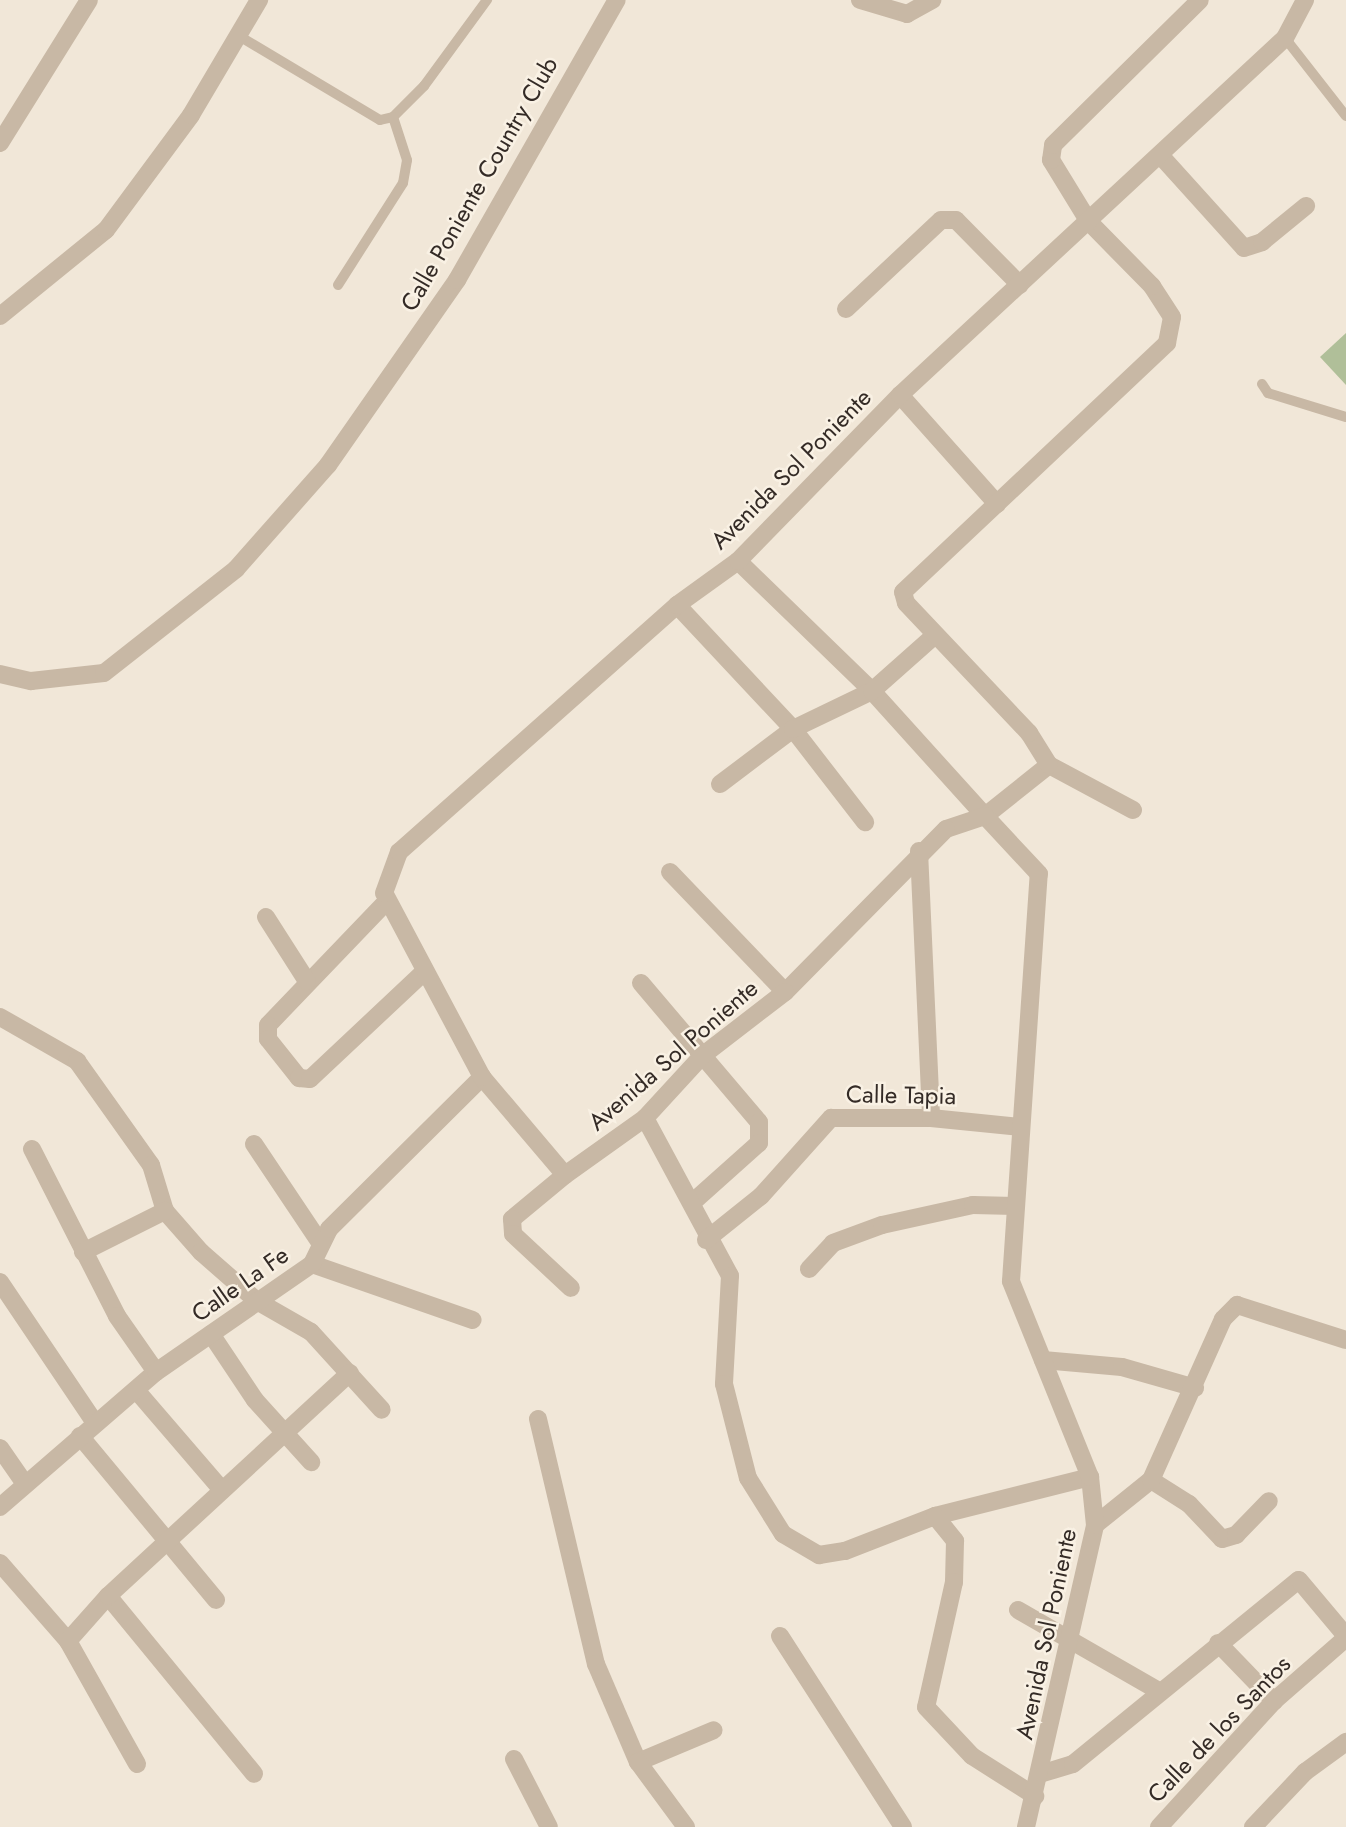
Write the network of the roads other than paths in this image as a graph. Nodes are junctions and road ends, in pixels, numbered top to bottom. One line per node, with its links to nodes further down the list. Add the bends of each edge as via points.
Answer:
1 (89, 0): 13 (street)
2 (259, 0): 9 (street)
3 (486, 0): 12 (lane, via 424,86)
4 (617, 0): 28 (street, Calle Poniente Country Club, via 457,280 328,465 236,569 104,673 31,681)
5 (860, 0): 6 (street, via 907,13)
6 (932, 0)
7 (1200, 0): 16 (street, via 1053,145 1051,160)
8 (1305, 0): 10 (street, Avenida Sol Poniente)
9 (239, 36): 12 (lane, via 380,120); 20 (street, via 106,230)
10 (1285, 38): 11 (lane); 14 (street, Avenida Sol Poniente)
11 (1346, 116)
12 (393, 117): 17 (lane, via 407,160 403,183)
13 (0, 144)
14 (1160, 155): 15 (street, via 1244,248 1262,242); 16 (street, Avenida Sol Poniente)
15 (1306, 206)
16 (1089, 222): 18 (street, Avenida Sol Poniente); 24 (street, via 1152,286 1172,317 1167,343)
17 (338, 285)
18 (1020, 285): 19 (street, via 956,220 941,219); 22 (street, Avenida Sol Poniente)
19 (846, 309)
20 (0, 316)
21 (1262, 384): 23 (lane, via 1268,393)
22 (900, 395): 24 (street); 25 (street, Avenida Sol Poniente)
23 (1346, 418)
24 (997, 505): 27 (street, via 903,592)
25 (738, 561): 26 (street, Avenida Sol Poniente); 29 (street)
26 (677, 605): 30 (street); 38 (street, Avenida Sol Poniente, via 399,852 388,873)
27 (935, 635): 29 (street); 31 (street, via 1029,733)
28 (0, 674)
29 (872, 691): 30 (street); 34 (street)
30 (793, 729): 32 (street); 35 (street)
31 (1049, 765): 33 (street); 34 (street)
32 (720, 784)
33 (1133, 810)
34 (985, 816): 36 (street, Avenida Sol Poniente, via 946,829); 49 (street, Avenida Sol Poniente, via 1039,874)
35 (865, 822)
36 (919, 851): 43 (street, Avenida Sol Poniente); 48 (street)
37 (670, 872): 43 (street)
38 (386, 902): 40 (street); 41 (street)
39 (266, 916): 41 (street)
40 (423, 973): 41 (street, via 304,1080 264,1032); 46 (street)
41 (307, 981)
42 (641, 983): 45 (street)
43 (785, 992): 45 (street, Avenida Sol Poniente)
44 (0, 1017): 55 (street, via 77,1061 151,1165)
45 (702, 1056): 47 (street, Avenida Sol Poniente); 53 (street, via 759,1122 759,1143)
46 (482, 1077): 52 (street); 57 (street, Calle La Fe)
47 (645, 1118): 52 (street, Avenida Sol Poniente); 53 (street)
48 (931, 1118): 49 (street, Calle Tapia); 56 (street, Calle Tapia, via 831,1118 761,1196)
49 (1018, 1127): 54 (street, Avenida Sol Poniente)
50 (254, 1144): 57 (street)
51 (32, 1149): 58 (street)
52 (565, 1175): 62 (street, Avenida Sol Poniente, via 512,1219 513,1234)
53 (693, 1202): 56 (street)
54 (1015, 1206): 60 (street, via 973,1205 882,1225 833,1243); 67 (street, Avenida Sol Poniente, via 1011,1281)
55 (165, 1211): 58 (street); 63 (street)
56 (706, 1240): 85 (street, via 730,1276 724,1384 748,1478 783,1534 819,1555)
57 (319, 1241): 59 (street, Calle La Fe)
58 (83, 1252): 68 (street)
59 (312, 1264): 63 (street, Calle La Fe); 64 (street)
60 (810, 1269)
61 (0, 1282): 74 (street)
62 (571, 1288)
63 (257, 1301): 65 (street, Calle La Fe); 69 (street, via 311,1332)
64 (473, 1320)
65 (211, 1334): 68 (street, Calle La Fe); 75 (street)
66 (1346, 1340): 70 (street, via 1237,1305 1223,1319)
67 (1043, 1360): 70 (street, via 1122,1367); 79 (street, Avenida Sol Poniente)
68 (156, 1372): 71 (street, Calle La Fe)
69 (350, 1373): 72 (street); 75 (street)
70 (1195, 1388): 80 (street)
71 (136, 1390): 74 (street, Calle La Fe); 82 (street)
72 (382, 1410)
73 (538, 1419): 102 (street, via 596,1664)
74 (95, 1423): 76 (street, Calle La Fe)
75 (285, 1433): 78 (street); 82 (street)
76 (80, 1436): 81 (street, Calle La Fe); 87 (street)
77 (0, 1448): 81 (street)
78 (311, 1462)
79 (1090, 1477): 85 (street); 86 (street, Avenida Sol Poniente)
80 (1151, 1480): 83 (street, via 1189,1504 1222,1539 1236,1535); 86 (street)
81 (25, 1484): 84 (street, Calle La Fe)
82 (222, 1490): 87 (street)
83 (1269, 1502)
84 (0, 1507)
85 (935, 1516): 106 (street, via 955,1541 954,1582 926,1707 972,1756)
86 (1096, 1525): 93 (street, Avenida Sol Poniente)
87 (165, 1543): 89 (street); 90 (street)
88 (0, 1563): 95 (street)
89 (108, 1596): 95 (street); 104 (street)
90 (216, 1600)
91 (1018, 1610): 93 (street)
92 (780, 1636): 109 (street)
93 (1071, 1636): 97 (street); 105 (street, Avenida Sol Poniente)
94 (1346, 1637): 96 (street, via 1299,1580); 98 (street, Calle de los Santos)
95 (68, 1641): 103 (street)
96 (1218, 1643): 97 (street); 98 (street)
97 (1157, 1690): 105 (street, via 1073,1764)
98 (1274, 1701): 111 (street, Calle de los Santos)
99 (714, 1730): 102 (street)
100 (1346, 1742): 112 (street, via 1305,1772)
101 (514, 1759): 107 (street)
102 (638, 1762): 108 (street)
103 (138, 1764)
104 (254, 1774)
105 (1040, 1774): 106 (street, Avenida Sol Poniente)
106 (1035, 1796): 110 (street, Avenida Sol Poniente)
107 (549, 1827)
108 (686, 1827)
109 (903, 1827)
110 (1026, 1827)
111 (1159, 1827)
112 (1253, 1827)

